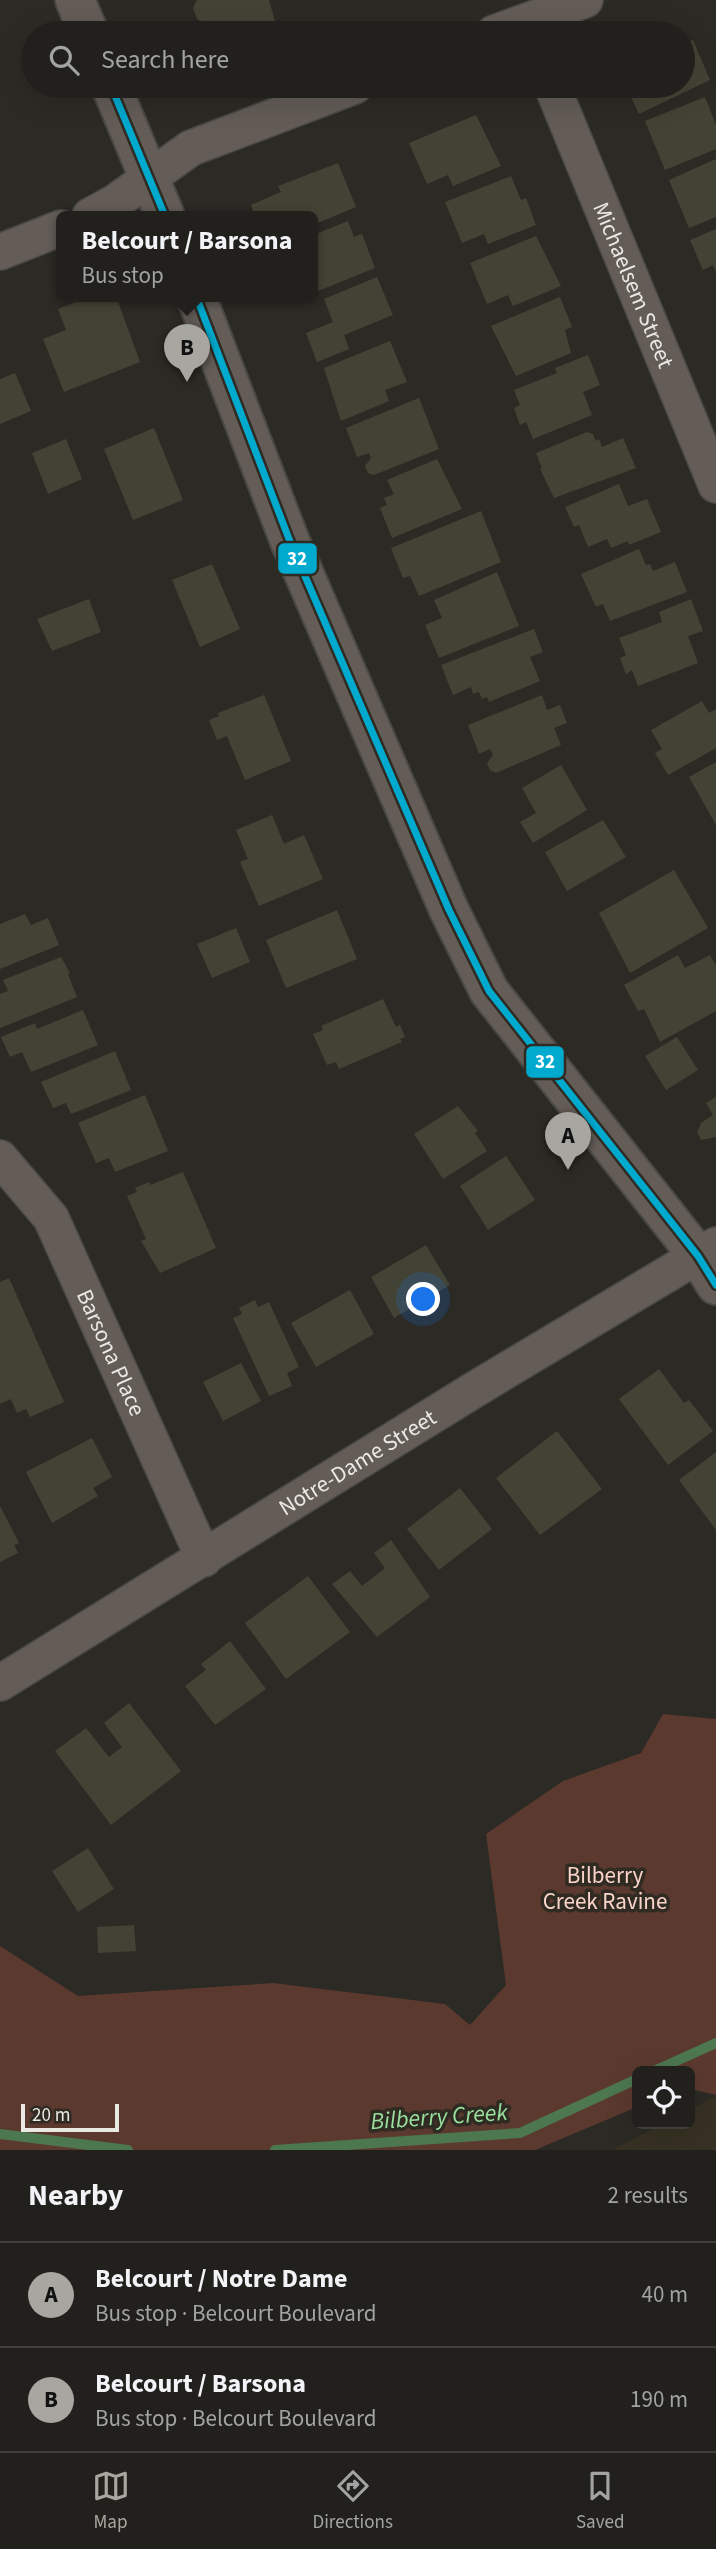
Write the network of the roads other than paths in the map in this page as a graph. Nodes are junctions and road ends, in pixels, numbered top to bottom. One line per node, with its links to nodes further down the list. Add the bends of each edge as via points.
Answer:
1 (75, 0): 4 (street)
2 (585, 0): 3 (street)
3 (525, 18)
4 (84, 21)
5 (116, 98): 8 (street)
6 (323, 98): 8 (street, via 191,148)
7 (557, 98): 14 (street, Michaelsem Street)
8 (149, 177): 9 (street); 10 (street)
9 (98, 211)
10 (163, 211)
11 (56, 230): 12 (street)
12 (0, 252)
13 (198, 302): 16 (street, via 289,539 449,910 489,991)
14 (716, 485)
15 (0, 1158): 17 (street, Barsona Place, via 51,1218)
16 (710, 1262): 17 (street, Notre-Dame Street, via 477,1388)
17 (204, 1559): 18 (street, Notre-Dame Street)
18 (0, 1684)

